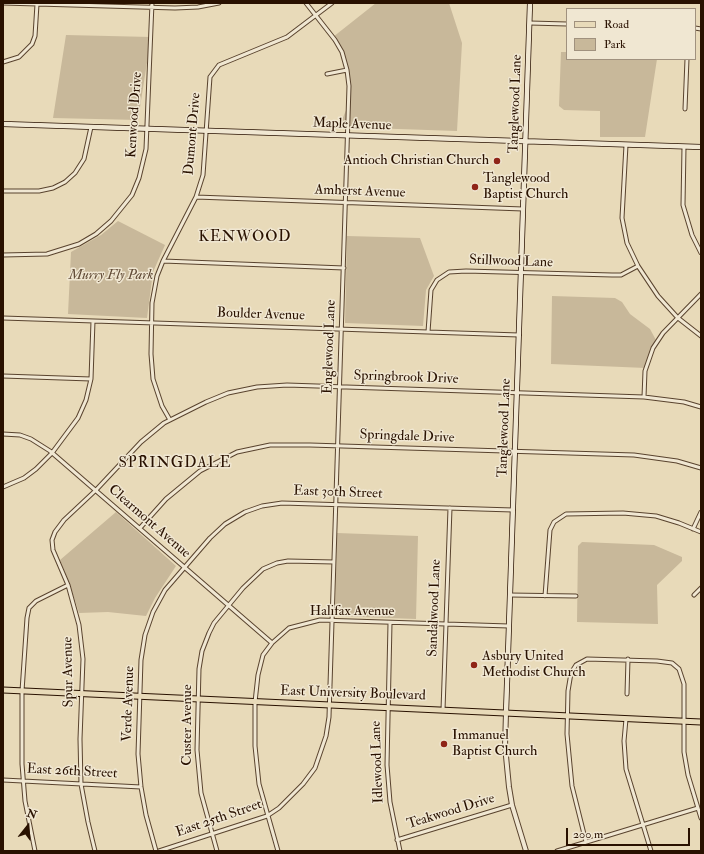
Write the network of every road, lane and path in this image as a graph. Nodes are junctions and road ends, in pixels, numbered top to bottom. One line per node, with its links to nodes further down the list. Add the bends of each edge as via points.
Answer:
1 (3, 3): 7 (street)
2 (152, 3): 8 (street, Kenwood Drive)
3 (219, 3): 8 (street, via 189,8)
4 (306, 3): 9 (street, Englewood Lane)
5 (332, 3): 9 (street, Dumont Drive)
6 (530, 3): 10 (main road, Tanglewood Lane)
7 (38, 4): 8 (street); 13 (street, via 32,44 18,57)
8 (152, 8): 19 (street, Kenwood Drive)
9 (316, 16): 14 (street, Englewood Lane, via 342,52); 20 (street, Dumont Drive, via 280,41 224,62 215,68 208,84)
10 (530, 23): 11 (street); 22 (main road, Tanglewood Lane)
11 (566, 24)
12 (687, 60): 16 (street)
13 (3, 62)
14 (347, 70): 15 (street); 21 (street, Englewood Lane)
15 (327, 74)
16 (685, 109)
17 (3, 124): 18 (main road, Maple Avenue)
18 (91, 127): 19 (main road, Maple Avenue); 26 (street, via 84,159 65,182 39,191)
19 (147, 129): 20 (main road, Maple Avenue); 31 (street, Kenwood Drive, via 145,158 136,185 126,204 108,225 88,239 58,252)
20 (206, 131): 21 (main road, Maple Avenue); 27 (street, Dumont Drive, via 203,175)
21 (348, 136): 22 (main road, Maple Avenue); 28 (street, Englewood Lane)
22 (526, 142): 23 (main road, Maple Avenue); 29 (main road, Tanglewood Lane)
23 (626, 145): 24 (main road, Maple Avenue); 33 (street, via 622,218 627,243)
24 (684, 147): 25 (main road, Maple Avenue); 30 (street, via 683,205 692,235)
25 (701, 147)
26 (3, 191)
27 (196, 197): 28 (street, Amherst Avenue); 32 (street, Dumont Drive)
28 (346, 203): 29 (street, Amherst Avenue); 34 (street, Englewood Lane)
29 (523, 209): 35 (main road, Tanglewood Lane)
30 (701, 253)
31 (3, 255)
32 (163, 260): 34 (street); 40 (street, Dumont Drive, via 157,276)
33 (638, 266): 35 (street, Stillwood Lane, via 612,276); 38 (street, via 658,296)
34 (344, 268): 41 (street, Englewood Lane)
35 (521, 273): 42 (street, Stillwood Lane, via 454,271 445,274 437,280 431,290); 43 (main road, Tanglewood Lane)
36 (701, 294): 38 (street)
37 (3, 318): 39 (street, Boulder Avenue)
38 (678, 318): 44 (street); 49 (street, via 659,339 650,354 645,371)
39 (93, 321): 40 (street, Boulder Avenue); 46 (street)
40 (151, 323): 41 (street, Boulder Avenue); 51 (street, Dumont Drive, via 153,379 162,406)
41 (342, 329): 42 (street, Boulder Avenue); 47 (street, Englewood Lane)
42 (428, 332): 43 (street, Boulder Avenue)
43 (519, 335): 48 (main road, Tanglewood Lane)
44 (701, 336)
45 (3, 376): 46 (street)
46 (91, 379): 55 (street, via 78,418)
47 (340, 387): 48 (street, Springbrook Drive); 51 (street, Springbrook Drive, via 287,385 245,390 215,398); 53 (street, Englewood Lane)
48 (517, 393): 49 (street, Springbrook Drive); 54 (main road, Tanglewood Lane)
49 (644, 398): 50 (street, Springbrook Drive, via 678,401)
50 (701, 407)
51 (170, 420): 58 (street, Springbrook Drive, via 141,442)
52 (3, 434): 55 (street, Clearmont Avenue, via 20,435 31,439)
53 (338, 446): 54 (street, Springdale Drive); 59 (street, Englewood Lane); 63 (street, Springdale Drive, via 270,445 231,454 187,479)
54 (515, 451): 56 (street, Springdale Drive, via 652,456); 61 (main road, Tanglewood Lane)
55 (52, 452): 57 (street, via 31,473); 58 (street, Clearmont Avenue)
56 (701, 468)
57 (3, 487)
58 (96, 490): 63 (street, Clearmont Avenue); 68 (street, Spur Avenue, via 64,520 53,536 53,550)
59 (336, 504): 60 (street, East 30th Street); 66 (street, Englewood Lane); 67 (street, East 30th Street, via 282,503 253,509 234,518 220,529)
60 (450, 508): 61 (street, East 30th Street); 77 (street, Sandalwood Lane)
61 (513, 510): 70 (main road, Tanglewood Lane)
62 (701, 512): 64 (street)
63 (140, 528): 67 (street, Clearmont Avenue)
64 (693, 528): 65 (street); 72 (street, via 665,518 645,515 572,513 562,516 554,522 550,530)
65 (701, 532)
66 (334, 562): 74 (street, Custer Avenue, via 288,561 269,566 251,579); 75 (street, Englewood Lane)
67 (184, 567): 74 (street, Clearmont Avenue); 85 (street, Verde Avenue, via 168,586 153,612 144,641)
68 (68, 586): 82 (street, via 39,598 29,608); 83 (street, Spur Avenue, via 79,625 83,659)
69 (701, 588): 71 (street)
70 (510, 595): 72 (street); 78 (main road, Tanglewood Lane)
71 (694, 595)
72 (545, 596): 73 (street)
73 (576, 596)
74 (229, 605): 79 (street, Clearmont Avenue); 86 (street, Custer Avenue, via 214,623 202,651)
75 (332, 621): 76 (street, Halifax Avenue); 79 (street, Halifax Avenue, via 320,620 289,628); 88 (street, Englewood Lane)
76 (390, 622): 77 (street, Halifax Avenue); 89 (street, Idlewood Lane)
77 (446, 624): 78 (street, Halifax Avenue); 90 (street, Sandalwood Lane)
78 (509, 626): 91 (main road, Tanglewood Lane)
79 (272, 643): 87 (street, Halifax Avenue, via 261,661)
80 (628, 659): 84 (street); 92 (street, via 587,659 576,665 570,679); 94 (street, via 668,662 679,669 684,684)
81 (3, 690): 82 (main road, East University Boulevard)
82 (22, 691): 83 (main road, East University Boulevard); 97 (street)
83 (82, 694): 85 (main road, East University Boulevard); 98 (street, Spur Avenue)
84 (627, 694)
85 (140, 696): 86 (main road, East University Boulevard); 99 (street, Verde Avenue)
86 (197, 699): 87 (main road, East University Boulevard); 105 (street, Custer Avenue, via 198,770 205,813)
87 (255, 702): 88 (main road, East University Boulevard); 102 (street, Halifax Avenue, via 256,765)
88 (329, 705): 89 (main road, East University Boulevard); 102 (street, East 25th Street, via 326,736 315,768 292,797)
89 (387, 707): 90 (main road, East University Boulevard); 106 (street, Idlewood Lane, via 388,783)
90 (443, 710): 91 (main road, East University Boulevard)
91 (506, 713): 92 (main road, East University Boulevard); 100 (street, Tanglewood Lane, via 505,754)
92 (567, 716): 93 (main road, East University Boulevard); 107 (street, via 570,773)
93 (626, 718): 94 (main road, East University Boulevard); 104 (street, via 626,769)
94 (684, 721): 95 (main road, East University Boulevard); 101 (street, via 684,752)
95 (701, 722)
96 (3, 780): 97 (street, East 26th Street)
97 (23, 781): 98 (street, East 26th Street); 108 (street)
98 (81, 784): 99 (street, East 26th Street); 109 (street, Spur Avenue)
99 (140, 787): 110 (street, Verde Avenue)
100 (512, 805): 106 (street, Teakwood Drive); 114 (street, Tanglewood Lane)
101 (698, 808): 103 (street); 104 (street)
102 (267, 816): 105 (street, East 25th Street); 112 (street, Halifax Avenue)
103 (701, 818)
104 (643, 825): 107 (street); 116 (street)
105 (212, 835): 110 (street, East 25th Street); 111 (street, Custer Avenue)
106 (397, 840): 113 (street, Idlewood Lane)
107 (586, 842): 115 (street)
108 (35, 851)
109 (95, 851)
110 (157, 851)
111 (217, 851)
112 (278, 851)
113 (400, 851)
114 (526, 851)
115 (557, 851)
116 (651, 851)

